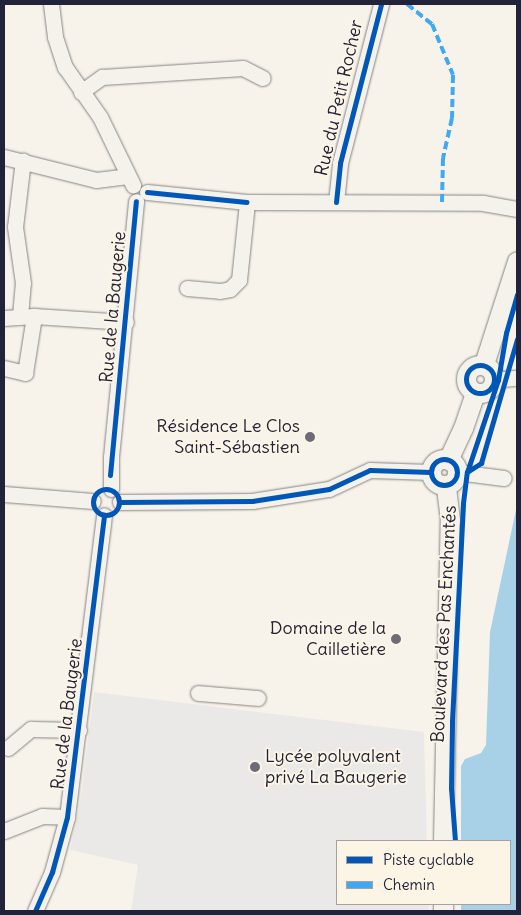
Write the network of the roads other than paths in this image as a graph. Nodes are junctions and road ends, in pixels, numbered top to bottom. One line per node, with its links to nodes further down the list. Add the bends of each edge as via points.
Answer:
1 (51, 4): 4 (street, via 60,54)
2 (382, 4): 10 (street, Rue du Petit Rocher, via 340,163)
3 (263, 78): 4 (street, via 243,68 102,77)
4 (80, 92): 7 (street, via 100,117)
5 (4, 157): 6 (street)
6 (22, 160): 7 (street, via 96,180); 14 (street, via 15,227)
7 (130, 181): 8 (street, Rue de la Baugerie, via 130,196)
8 (142, 197): 9 (street); 16 (street, Rue de la Baugerie)
9 (246, 202): 10 (street); 13 (street, via 239,280 230,289 220,292)
10 (336, 202): 11 (street, via 482,203)
11 (517, 209)
12 (517, 261): 18 (main road)
13 (188, 288)
14 (28, 316): 15 (street); 16 (street); 17 (street, via 26,373)
15 (4, 318)
16 (126, 322): 23 (street, Rue de la Baugerie)
17 (4, 368)
18 (493, 375): 19 (street); 21 (main road, via 474,366 469,373 467,383 474,394)
19 (517, 378)
20 (431, 472): 21 (main road, via 436,482); 26 (street, via 370,470 329,489 252,502)
21 (450, 472): 22 (street); 34 (main road, Boulevard des Pas Enchantés)
22 (504, 478)
23 (109, 484): 25 (street, via 99,490); 26 (street)
24 (4, 494): 25 (street)
25 (93, 501): 27 (street, via 94,508)
26 (120, 502): 27 (street, via 114,513)
27 (104, 515): 30 (street, Rue de la Baugerie)
28 (198, 693): 29 (street)
29 (258, 698)
30 (79, 730): 31 (street, Rue de la Baugerie, via 31,729); 32 (street, Rue de la Baugerie)
31 (8, 748)
32 (67, 817): 33 (street, via 42,816); 35 (street, Rue de la Baugerie, via 52,872)
33 (4, 832)
34 (443, 840)
35 (35, 911)

